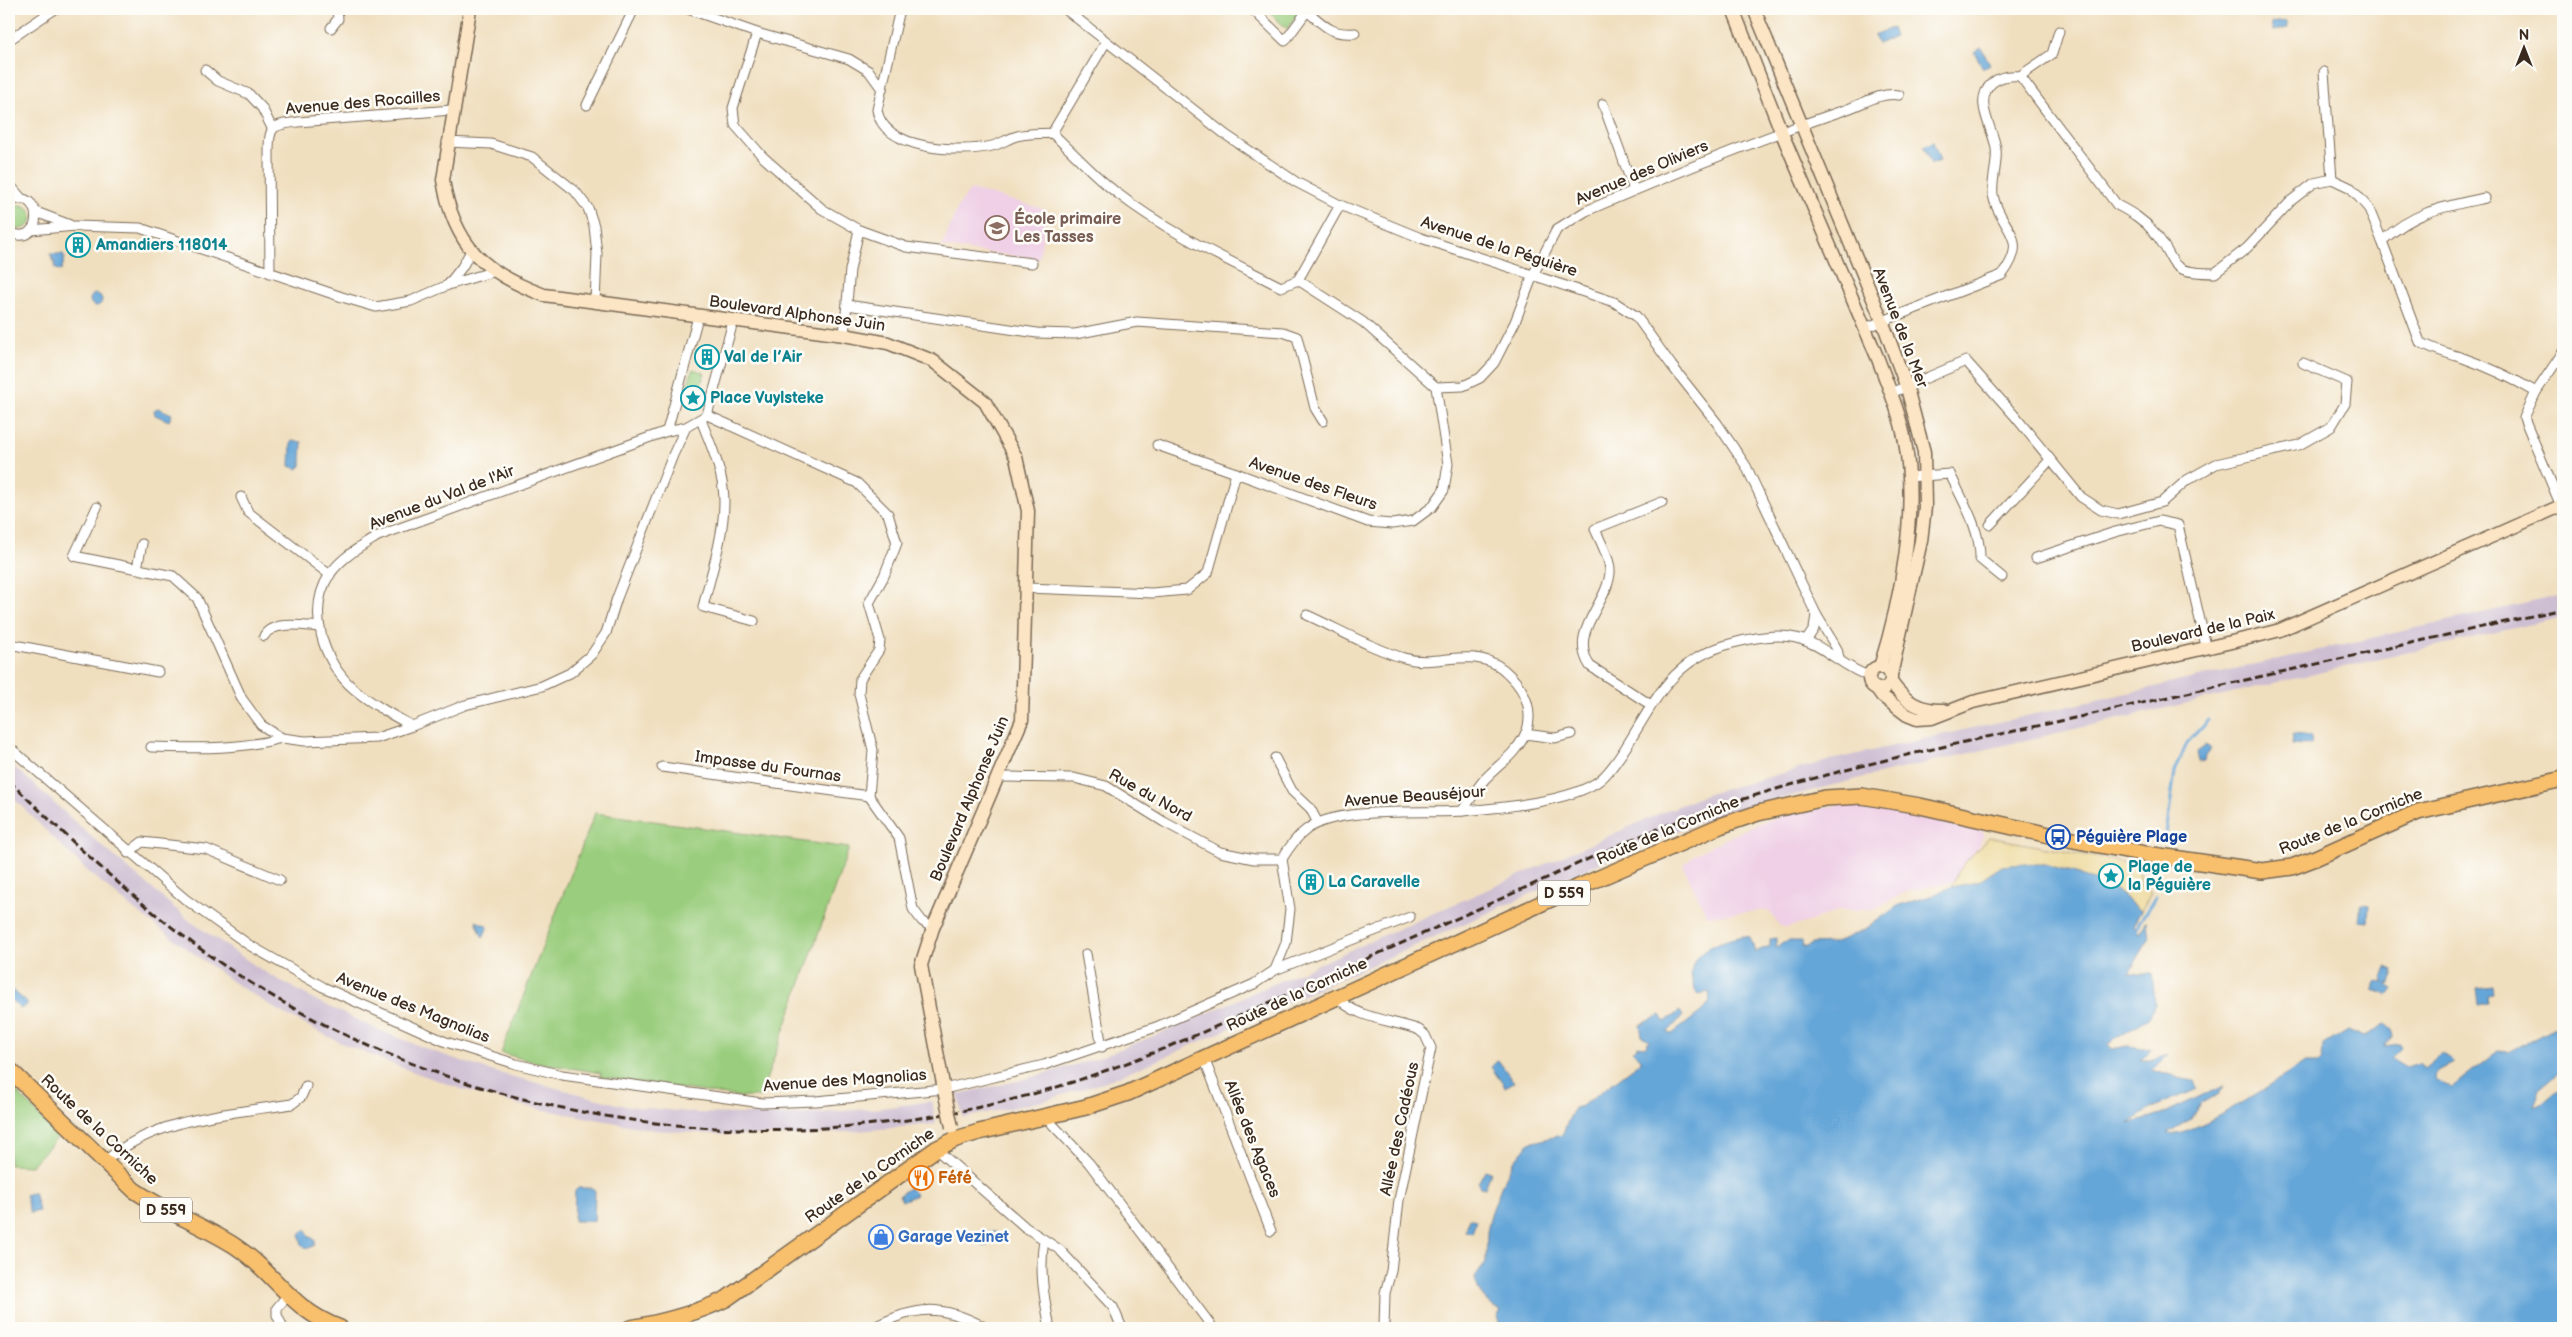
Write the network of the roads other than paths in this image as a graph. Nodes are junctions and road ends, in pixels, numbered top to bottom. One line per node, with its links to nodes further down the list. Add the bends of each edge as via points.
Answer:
1 (55, 9): 16 (street)
2 (337, 9): 12 (street, via 338,18)
3 (470, 9): 25 (street, Boulevard Alphonse Juin)
4 (634, 9): 24 (street)
5 (688, 9): 14 (street)
6 (900, 9): 21 (street)
7 (1065, 9): 17 (street, Avenue de la Péguière)
8 (1252, 9): 11 (street, via 1285,41)
9 (1733, 9): 28 (street, Avenue de la Mer)
10 (1754, 9): 26 (street, Avenue de la Mer)
11 (1306, 10): 15 (street, via 1332,32)
12 (331, 28)
13 (2059, 31): 20 (street, via 2052,54)
14 (757, 33): 21 (street, via 849,59 870,71); 41 (street, via 733,108 735,125 763,157 822,209)
15 (1355, 33)
16 (9, 40)
17 (1106, 42): 29 (street); 37 (street, Avenue de la Péguière, via 1226,135 1296,182)
18 (205, 70): 27 (street, via 218,81 249,94 262,108)
19 (2324, 72): 31 (street)
20 (2020, 76): 31 (street, via 2117,205 2139,216 2155,234 2173,265 2186,271 2215,273 2246,248 2292,200 2314,183); 55 (street, via 1999,77 1989,86 1984,98 1984,110 1996,147 1995,204 2012,234 2015,249 2012,262 2002,275)
21 (882, 89): 29 (street, via 878,120 910,143 940,149 992,146 1018,136)
22 (1900, 95): 26 (street, Avenue des Oliviers, via 1886,93 1844,111)
23 (1603, 104): 33 (street)
24 (587, 105)
25 (452, 110): 27 (street, Avenue des Rocailles, via 298,122); 30 (street, Boulevard Alphonse Juin)
26 (1801, 123): 28 (street, Avenue des Oliviers); 55 (street, Avenue de la Mer)
27 (272, 128): 47 (street, Avenue des Rocailles, via 268,151)
28 (1781, 131): 33 (street, Avenue des Oliviers); 56 (street, Avenue de la Mer)
29 (1052, 133): 49 (street, via 1116,192 1193,244 1280,287)
30 (447, 142): 44 (street, Boulevard Alphonse Juin, via 443,180 448,208 459,234); 51 (street, via 491,144 532,157 575,191 588,208 594,226 597,254)
31 (2332, 179): 43 (street, via 2351,188 2369,210)
32 (9, 184): 35 (street)
33 (1634, 190): 48 (street, Avenue des Oliviers, via 1586,211 1557,229)
34 (2485, 198): 43 (street, via 2422,213 2399,225)
35 (22, 199): 36 (street); 38 (street)
36 (9, 202)
37 (1340, 205): 48 (street, Avenue de la Péguière, via 1421,238); 49 (street)
38 (36, 212): 39 (street); 40 (street, via 36,222)
39 (76, 226): 40 (street); 47 (street, via 140,228)
40 (31, 230): 42 (street, via 20,235)
41 (859, 230): 45 (street, via 906,247); 52 (street, via 850,270)
42 (9, 232)
43 (2382, 241): 62 (street, via 2420,342 2435,351 2506,374)
44 (471, 250): 46 (street, Boulevard Alphonse Juin); 50 (street)
45 (1032, 263)
46 (495, 271): 50 (street); 51 (street, Boulevard Alphonse Juin, via 513,284 544,295)
47 (270, 273): 50 (street, via 376,307 411,301)
48 (1533, 275): 60 (street, Avenue des Oliviers, via 1515,322 1494,363 1480,378 1463,386); 85 (street, Avenue de la Péguière, via 1614,302 1636,316 1746,466)
49 (1298, 280): 60 (street, via 1363,322)
50 (448, 285)
51 (595, 303): 53 (street, Boulevard Alphonse Juin)
52 (847, 305): 57 (street); 65 (street, via 1037,333 1075,334 1137,322 1283,332 1297,337 1315,408)
53 (698, 317): 54 (street, Boulevard Alphonse Juin); 67 (street)
54 (733, 322): 57 (street, Boulevard Alphonse Juin); 64 (street)
55 (1882, 323): 56 (street); 61 (street, Avenue de la Mer)
56 (1865, 328): 63 (street, Avenue de la Mer)
57 (844, 335): 83 (street, Boulevard Alphonse Juin, via 888,343 934,361 985,402 1016,457 1028,511)
58 (2563, 352): 62 (street)
59 (2303, 363): 69 (street, via 2347,382 2345,404 2331,427 2299,445 2216,464 2188,480 2162,502 2118,514 2101,510 2081,497)
60 (1436, 387): 70 (street, Avenue des Fleurs, via 1448,464 1444,490 1432,507 1413,521 1392,524 1368,522)
61 (1907, 388): 63 (street); 69 (street, via 1966,361); 71 (street, Avenue de la Mer, via 1924,452)
62 (2536, 392): 75 (street, via 2524,418)
63 (1891, 393): 72 (street, Avenue de la Mer, via 1905,440)
64 (704, 417): 66 (street); 86 (street, via 724,500 722,530 703,607); 110 (street, via 856,483 888,514 897,543 870,603 880,640 879,650 860,679 859,694 873,750)
65 (1324, 421)
66 (686, 427): 67 (street); 100 (street, via 606,633 592,654 570,673 542,686 465,705)
67 (666, 431): 81 (street, Avenue du Val de l'Air, via 378,536 350,553)
68 (1157, 445): 70 (street)
69 (2050, 460): 77 (street)
70 (1236, 474): 83 (street, Avenue des Fleurs, via 1208,573 1187,590)
71 (1926, 475): 72 (street); 82 (street, via 1950,474 1968,512 1980,559); 96 (street, Avenue de la Mer, via 1921,541)
72 (1908, 477): 93 (street, Avenue de la Mer, via 1901,585)
73 (241, 497): 81 (street, via 248,512)
74 (1662, 502): 98 (street, via 1596,529 1610,570 1608,582 1589,618 1583,647 1590,666)
75 (2562, 506): 91 (street, Boulevard de la Paix, via 2280,630)
76 (97, 507): 80 (street, via 74,556)
77 (1990, 525)
78 (142, 544): 80 (street)
79 (2036, 558): 91 (street, via 2160,521 2178,525)
80 (137, 568): 103 (street, via 173,576 197,598 242,699 261,725)
81 (330, 575): 87 (street, Avenue du Val de l'Air, via 319,601)
82 (2002, 577)
83 (1027, 588): 108 (street, Boulevard Alphonse Juin, via 1022,720)
84 (1307, 614): 101 (street, via 1406,658 1433,660 1469,656 1494,662 1511,675 1528,702 1529,720)
85 (1816, 614): 89 (street, via 1814,630); 92 (street, Avenue de la Péguière, via 1838,648)
86 (754, 621)
87 (320, 627): 88 (street, via 276,627); 100 (street, Avenue du Val de l'Air, via 331,660 352,688)
88 (264, 636)
89 (1806, 641): 92 (street, Avenue Beauséjour); 98 (street, Avenue Beauséjour, via 1775,636 1743,640 1701,654 1671,678)
90 (9, 644): 94 (street)
91 (2206, 646): 99 (street, Boulevard de la Paix)
92 (1839, 658): 95 (street)
93 (1880, 667): 95 (street); 96 (street, via 1886,669)
94 (158, 672)
95 (1869, 676): 97 (street, via 1872,686)
96 (1891, 678): 97 (street, via 1884,689); 99 (street, Boulevard de la Paix, via 1909,703 1933,710)
97 (1877, 689): 99 (street, Boulevard de la Paix, via 1907,716 1917,719 1932,718)
98 (1651, 705): 111 (street, Avenue Beauséjour, via 1610,770 1591,786 1562,796)
99 (1950, 710)
100 (412, 726): 103 (street, via 377,738 305,741)
101 (1525, 734): 102 (street, via 1555,738); 111 (street, via 1509,758 1485,779)
102 (1571, 734)
103 (282, 738): 105 (street, via 254,745)
104 (9, 747): 113 (street, Avenue des Magnolias)
105 (151, 747)
106 (1275, 758): 112 (street, via 1292,791 1310,808)
107 (662, 767): 110 (street, Impasse du Fournas)
108 (999, 777): 114 (street, Rue du Nord, via 1074,778 1106,786 1220,852 1254,859); 117 (street, Boulevard Alphonse Juin)
109 (2563, 779): 120 (main road, Route de la Corniche / D 559, via 2418,812 2312,860 2292,867 2262,871 2058,838 1894,801 1853,796 1825,798 1758,813 1720,826)
110 (869, 796): 117 (street, via 899,838 913,909)
111 (1462, 811): 112 (street, Avenue Beauséjour, via 1357,814)
112 (1318, 823): 114 (street, Avenue Beauséjour, via 1306,830)
113 (128, 853): 115 (street, via 142,842 206,849); 125 (street, Avenue des Magnolias, via 233,933 307,978 387,1017 492,1057 562,1075 762,1103)
114 (1282, 859): 119 (street, via 1290,909 1286,943)
115 (280, 880)
116 (1410, 917): 119 (street)
117 (932, 928): 125 (street, Boulevard Alphonse Juin, via 920,965)
118 (1086, 954): 121 (street)
119 (1275, 970): 121 (street, via 1254,984 1156,1027)
120 (1336, 996): 122 (main road, Route de la Corniche / D 559); 141 (street, Allée des Cadéous, via 1343,1004 1372,1016 1419,1030 1429,1040 1431,1048 1399,1200 1391,1271 1385,1293)
121 (1102, 1046): 125 (street)
122 (1204, 1058): 126 (main road, Route de la Corniche / D 559, via 1128,1093); 130 (street, Allée des Agaces)
123 (9, 1070): 129 (main road, Route de la Corniche / D 559)
124 (306, 1086): 129 (street, via 301,1097 292,1104 184,1121 119,1149)
125 (944, 1092): 127 (street, Boulevard Alphonse Juin, bridge)
126 (1047, 1116): 127 (main road, Route de la Corniche / D 559); 140 (street, via 1089,1163)
127 (954, 1133): 128 (main road, Route de la Corniche / D 559)
128 (936, 1149): 131 (street); 135 (main road, Route de la Corniche / D 559, via 726,1299 670,1321)
129 (104, 1162): 132 (main road, Route de la Corniche / D 559, via 154,1204 234,1246 256,1262)
130 (1272, 1231)
131 (1044, 1240): 138 (street, via 1042,1287); 139 (street, via 1060,1250 1113,1307)
132 (287, 1296): 133 (street, via 277,1308); 134 (main road, Route de la Corniche / D 559, via 307,1312)
133 (284, 1328)
134 (340, 1328)
135 (630, 1328)
136 (872, 1328): 137 (street, via 920,1309 943,1310)
137 (986, 1328)
138 (1050, 1328)
139 (1122, 1328)
140 (1213, 1328)
141 (1384, 1328)

